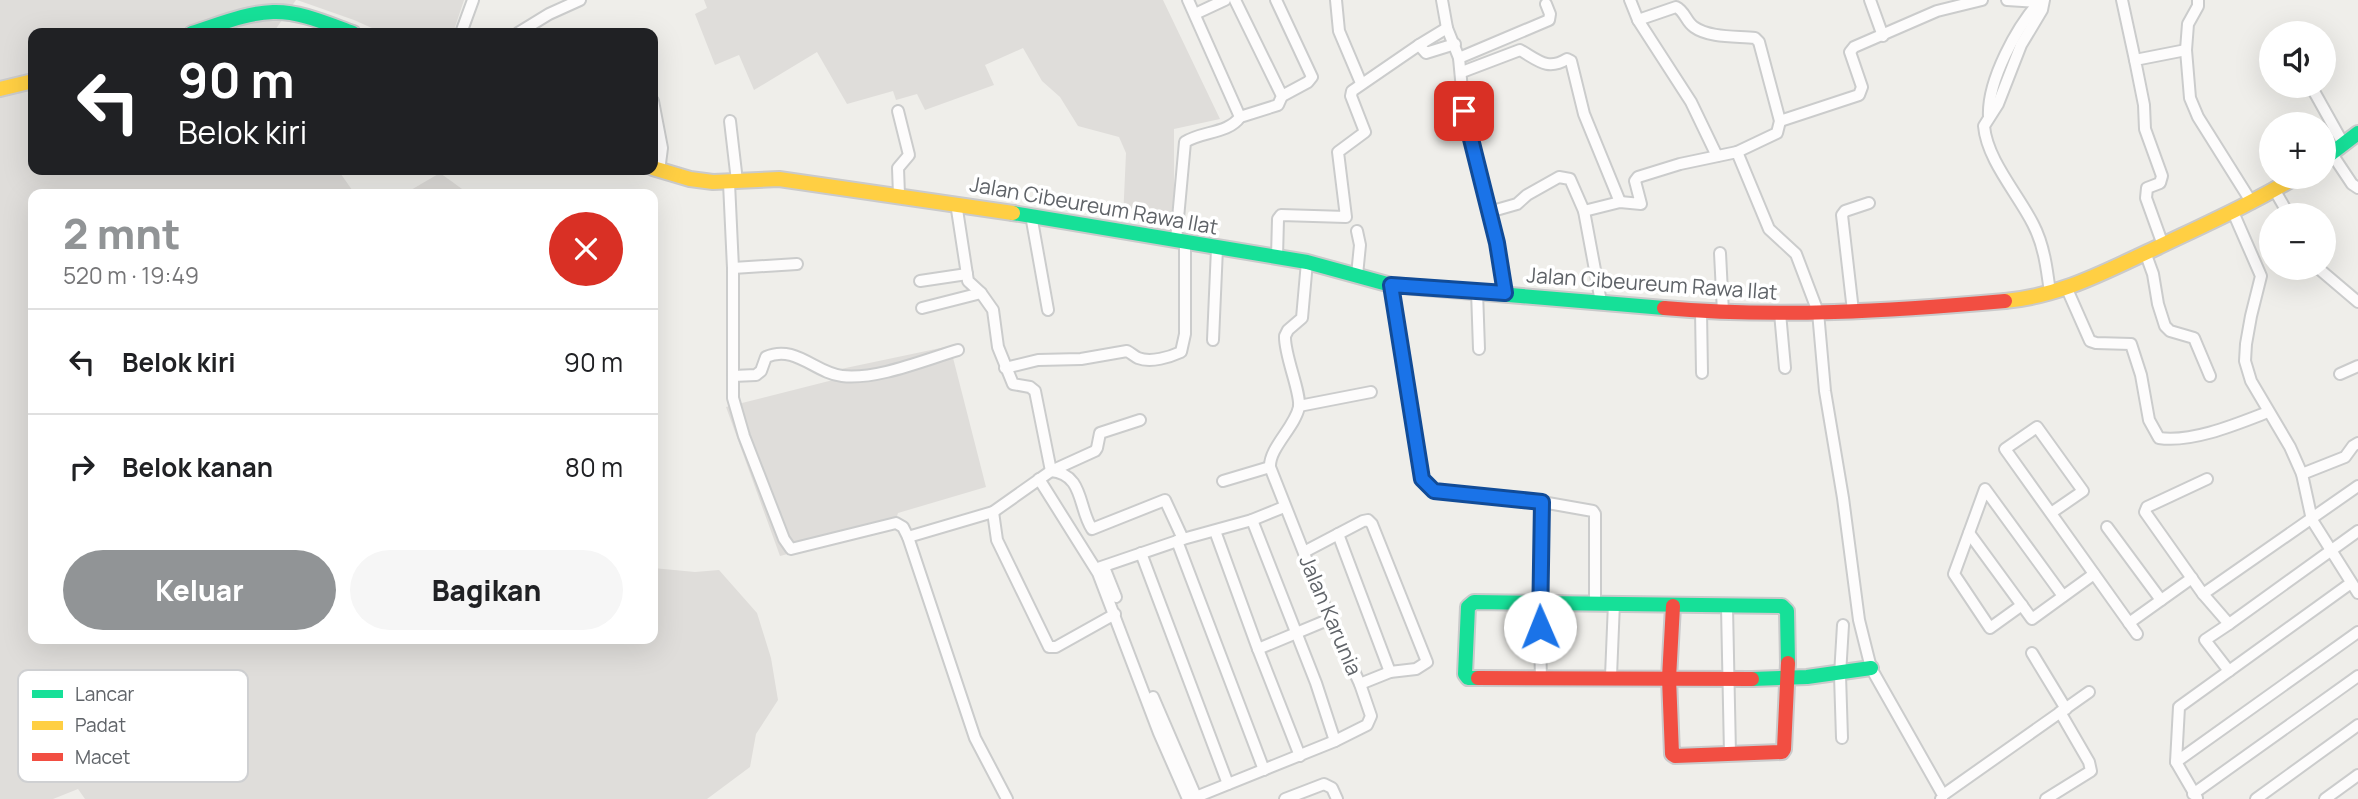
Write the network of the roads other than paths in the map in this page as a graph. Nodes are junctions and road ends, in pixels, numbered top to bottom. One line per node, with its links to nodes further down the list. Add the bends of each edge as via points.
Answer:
1 (473, 0): 21 (street)
2 (580, 0): 22 (street)
3 (1188, 0): 17 (street)
4 (1225, 0): 17 (street)
5 (1235, 0): 34 (street)
6 (1276, 0): 34 (street, via 1312,77)
7 (1336, 0): 32 (street, via 1339,31)
8 (1630, 0): 18 (street)
9 (1870, 0): 24 (street)
10 (1982, 0): 24 (street, via 1937,11)
11 (2007, 0): 14 (street)
12 (2122, 0): 29 (street)
13 (2198, 0): 27 (street, via 2188,24)
14 (2041, 1): 82 (street, via 2042,10 1984,126 1991,152 2035,228)
15 (1446, 2): 23 (street)
16 (1546, 4): 28 (street, via 1549,20)
17 (1195, 14): 37 (street)
18 (1638, 20): 39 (street, via 1676,7 1692,26 1704,32 1755,38); 45 (street, via 1683,88)
19 (209, 28): 20 (street, via 276,11)
20 (338, 28)
21 (463, 28)
22 (526, 28)
23 (1447, 28): 25 (street); 26 (street)
24 (1883, 36): 39 (street, via 1850,52 1862,87 1859,95)
25 (1455, 44): 26 (street, via 1426,53); 28 (street)
26 (1419, 45): 32 (street)
27 (2186, 50): 29 (street); 57 (street, via 2190,98 2198,117)
28 (1459, 58): 30 (street)
29 (2135, 60): 65 (street, via 2145,129 2162,176 2160,183 2147,188 2146,198)
30 (1462, 72): 54 (street, via 1520,50 1549,65 1571,61 1584,114); 60 (street, via 1464,111)
31 (28, 82): 33 (street)
32 (1362, 83): 69 (street, via 1351,96 1365,132 1338,152 1346,217 1282,215)
33 (0, 89)
34 (1282, 96): 37 (street, via 1278,105)
35 (2318, 98): 42 (street)
36 (898, 111): 53 (street, via 909,155 898,167)
37 (1240, 117): 64 (street, via 1235,124 1185,142)
38 (730, 121): 49 (street)
39 (1780, 121): 44 (street, via 1777,133)
40 (658, 127): 46 (street, via 662,148)
41 (2358, 133): 42 (street)
42 (2344, 145): 43 (street)
43 (2336, 150)
44 (1737, 152): 45 (street); 89 (street, via 1769,229 1796,254)
45 (1717, 156): 54 (street, via 1638,177 1635,181 1642,202)
46 (658, 163)
47 (2336, 165): 50 (street)
48 (658, 171): 49 (street, Jalan Cibeureum Rawa Ilat, via 690,179)
49 (733, 182): 53 (street, Jalan Cibeureum Rawa Ilat, via 779,179); 72 (street)
50 (2358, 188)
51 (2278, 189): 52 (street, Jalan Cibeureum Rawa Ilat)
52 (2275, 191): 57 (street, Jalan Cibeureum Rawa Ilat); 58 (street)
53 (899, 195): 55 (street, Jalan Cibeureum Rawa Ilat)
54 (1620, 202): 59 (street)
55 (956, 203): 62 (street, Jalan Cibeureum Rawa Ilat); 73 (street)
56 (1869, 203): 90 (street, via 1842,215)
57 (2252, 203): 61 (street, Jalan Cibeureum Rawa Ilat)
58 (2282, 203)
59 (1584, 211): 60 (street, via 1565,176 1517,204); 84 (street)
60 (1489, 212): 81 (street)
61 (2233, 212): 65 (street, Jalan Cibeureum Rawa Ilat); 104 (street, via 2262,276 2245,361)
62 (1031, 215): 64 (street, Jalan Cibeureum Rawa Ilat); 86 (street)
63 (1357, 231): 74 (street)
64 (1180, 241): 66 (street, Jalan Cibeureum Rawa Ilat); 96 (street, via 1185,313 1181,352 1153,359 1127,351)
65 (2163, 245): 67 (street, Jalan Cibeureum Rawa Ilat)
66 (1217, 248): 69 (street, Jalan Cibeureum Rawa Ilat); 92 (street)
67 (2145, 252): 78 (street, Jalan Cibeureum Rawa Ilat); 101 (street, via 2165,326 2194,338)
68 (1720, 253): 88 (street)
69 (1277, 257): 70 (street, Jalan Cibeureum Rawa Ilat)
70 (1307, 262): 74 (street, Jalan Cibeureum Rawa Ilat); 103 (street, via 1302,318 1288,330 1284,342)
71 (797, 264): 72 (street)
72 (733, 268): 100 (street)
73 (967, 274): 76 (street); 80 (street, via 969,283)
74 (1357, 275): 77 (street, Jalan Cibeureum Rawa Ilat)
75 (2331, 280): 83 (street)
76 (920, 281)
77 (1391, 285): 79 (street, Jalan Cibeureum Rawa Ilat); 114 (street, via 1422,479 1434,491)
78 (2067, 289): 82 (street, Jalan Cibeureum Rawa Ilat); 104 (street, via 2090,341 2132,344 2149,420 2159,438 2229,427)
79 (1477, 291): 81 (street, Jalan Cibeureum Rawa Ilat); 93 (street)
80 (981, 293): 85 (street); 96 (street, via 993,310)
81 (1505, 293): 84 (street, Jalan Cibeureum Rawa Ilat)
82 (2050, 293): 90 (street, Jalan Cibeureum Rawa Ilat, via 2028,299)
83 (2356, 297)
84 (1601, 302): 87 (street, Jalan Cibeureum Rawa Ilat)
85 (922, 308)
86 (1048, 310)
87 (1702, 312): 88 (street, Jalan Cibeureum Rawa Ilat); 98 (street)
88 (1723, 312): 91 (street, Jalan Cibeureum Rawa Ilat)
89 (1818, 312): 90 (street, Jalan Cibeureum Rawa Ilat); 91 (street, Jalan Cibeureum Rawa Ilat); 153 (street, via 1859,620)
90 (1853, 312)
91 (1780, 313): 97 (street)
92 (1213, 340)
93 (1479, 349)
94 (958, 350): 100 (street, via 854,377 832,374 798,356 772,355 756,375)
95 (2358, 366): 99 (street)
96 (1005, 368): 108 (street, via 1014,385 1035,391)
97 (1785, 368)
98 (1702, 373)
99 (2340, 374)
100 (733, 376): 125 (street, via 738,421 791,549 896,523)
101 (2210, 376)
102 (1371, 393): 103 (street)
103 (1299, 406): 107 (street)
104 (2268, 412): 109 (street)
105 (1140, 421): 108 (street, via 1100,433 1095,451)
106 (2358, 443): 109 (street, via 2345,457)
107 (1270, 467): 112 (street); 115 (street, Jalan Karunia)
108 (1051, 471): 110 (street); 126 (street, via 1066,475 1077,487 1092,529 1165,500)
109 (2302, 474): 119 (street)
110 (1038, 479): 116 (street); 130 (street)
111 (2207, 479): 132 (street, via 2145,512)
112 (1223, 481)
113 (2358, 486): 119 (street)
114 (1542, 502): 137 (street); 138 (street, via 1589,509 1595,514)
115 (1284, 507): 118 (street); 127 (street, Jalan Karunia)
116 (993, 512): 125 (street); 143 (street, via 998,540 1049,647)
117 (2051, 513): 117 (street, via 2005,449 2037,428 2083,491); 131 (street)
118 (1252, 520): 121 (street); 149 (street)
119 (2312, 520): 128 (street); 134 (street)
120 (2107, 527): 136 (street)
121 (1215, 531): 126 (street); 151 (street)
122 (2358, 531): 128 (street)
123 (1969, 533): 135 (street, via 1985,489); 140 (street); 140 (street, via 1954,574 1990,628)
124 (1338, 534): 127 (street); 155 (street); 155 (street, via 1363,521 1372,524 1427,662 1416,669)
125 (908, 537): 178 (street, via 975,738)
126 (1180, 540): 129 (street); 172 (street)
127 (1304, 552): 144 (street, Jalan Karunia)
128 (2330, 552): 133 (street); 146 (street)
129 (1141, 553): 130 (street); 174 (street)
130 (1100, 568): 143 (street); 177 (street)
131 (2094, 574): 135 (street); 145 (street)
132 (2192, 578): 134 (street); 136 (street)
133 (2356, 588): 154 (street)
134 (2203, 594): 146 (street)
135 (2063, 596): 140 (street, via 2032,619)
136 (2161, 600): 145 (street)
137 (1539, 602): 138 (street); 159 (street); 159 (street, via 1470,603 1465,674 1468,678)
138 (1595, 603): 139 (street)
139 (1614, 603): 141 (street); 158 (street)
140 (2022, 605)
141 (1673, 607): 142 (street); 160 (street)
142 (1727, 607): 161 (street); 162 (street, via 1785,607)
143 (1115, 614): 177 (street, via 1159,733)
144 (1329, 619): 149 (street); 163 (street, Jalan Karunia)
145 (2129, 623): 150 (street)
146 (2229, 624): 154 (street, via 2205,640)
147 (1843, 625): 156 (street)
148 (2358, 632): 171 (street)
149 (1296, 633): 151 (street); 168 (street)
150 (2137, 634)
151 (1258, 649): 170 (street)
152 (2032, 653): 165 (street)
153 (1871, 668): 156 (street); 176 (street)
154 (2229, 671): 171 (street, via 2179,707)
155 (1390, 672): 163 (street)
156 (1840, 675): 162 (street); 167 (street)
157 (2358, 676): 175 (street)
158 (1611, 677): 159 (street); 160 (street)
159 (1541, 678)
160 (1669, 678): 161 (street); 169 (street, via 1672,754)
161 (1729, 679): 162 (street); 169 (street)
162 (1788, 680): 169 (street, via 1784,749 1778,754)
163 (1360, 684): 168 (street, Jalan Karunia, via 1371,716 1367,724)
164 (2089, 692): 165 (street)
165 (2063, 711): 176 (street); 181 (street, via 2091,771)
166 (2358, 724): 182 (street)
167 (1842, 738)
168 (1335, 741): 170 (street)
169 (1730, 754)
170 (1300, 755): 172 (street)
171 (2176, 762): 175 (street)
172 (1264, 770): 174 (street)
173 (2358, 775): 183 (street)
174 (1228, 784): 177 (street)
175 (2195, 796)
176 (1942, 797)
177 (1193, 798)
178 (1007, 799)
179 (1285, 799): 180 (street, via 1324,784)
180 (1337, 799)
181 (2046, 799)
182 (2256, 799)
183 (2325, 799)

